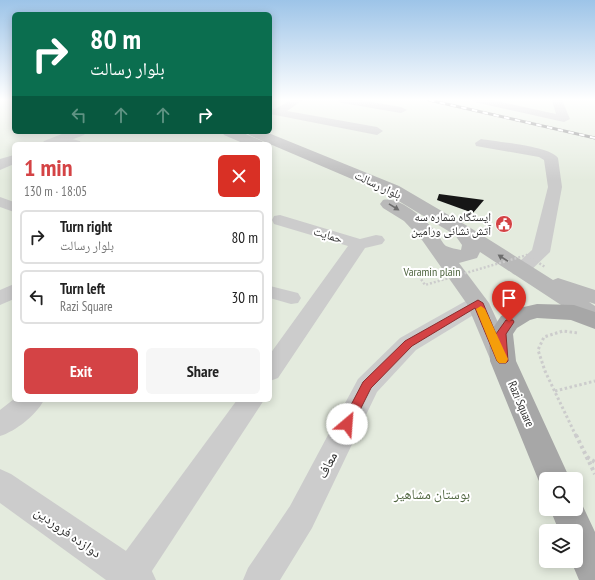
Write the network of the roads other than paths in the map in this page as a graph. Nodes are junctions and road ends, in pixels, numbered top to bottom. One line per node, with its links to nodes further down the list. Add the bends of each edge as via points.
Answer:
1 (356, 127): 2 (street)
2 (377, 131)
3 (74, 134): 6 (street)
4 (234, 134): 5 (main road, بلوار رسالت)
5 (248, 140)
6 (55, 142)
7 (481, 143): 15 (street, via 543,154 551,158 555,187 541,252)
8 (272, 148): 13 (main road, بلوار رسالت, via 393,190)
9 (272, 151): 14 (main road, بلوار رسالت, one-way to 14, via 377,197 410,217)
10 (12, 159): 11 (street)
11 (0, 165)
12 (280, 220): 23 (street, حمایت, via 368,242)
13 (462, 231): 14 (main road, via 472,245 470,254 460,257); 15 (main road, بلوار رسالت, one-way to 13)
14 (439, 250): 19 (main road, بلوار رسالت)
15 (531, 270): 17 (main road); 20 (main road, بلوار رسالت)
16 (272, 293): 18 (street)
17 (595, 297)
18 (290, 298)
19 (478, 303): 22 (main road, بلوار رسالت); 32 (street, معاف, via 408,344 367,386 301,517)
20 (595, 317)
21 (588, 327): 22 (main road, Razi Square, via 574,313 555,311 523,314 509,322 501,334)
22 (502, 361): 27 (main road, Razi Square)
23 (272, 369)
24 (29, 402): 26 (street)
25 (249, 402): 31 (street)
26 (0, 425)
27 (551, 472)
28 (0, 484): 31 (street, دوازده فروردین)
29 (570, 516): 30 (main road)
30 (595, 573)
31 (133, 577)
32 (260, 580)

